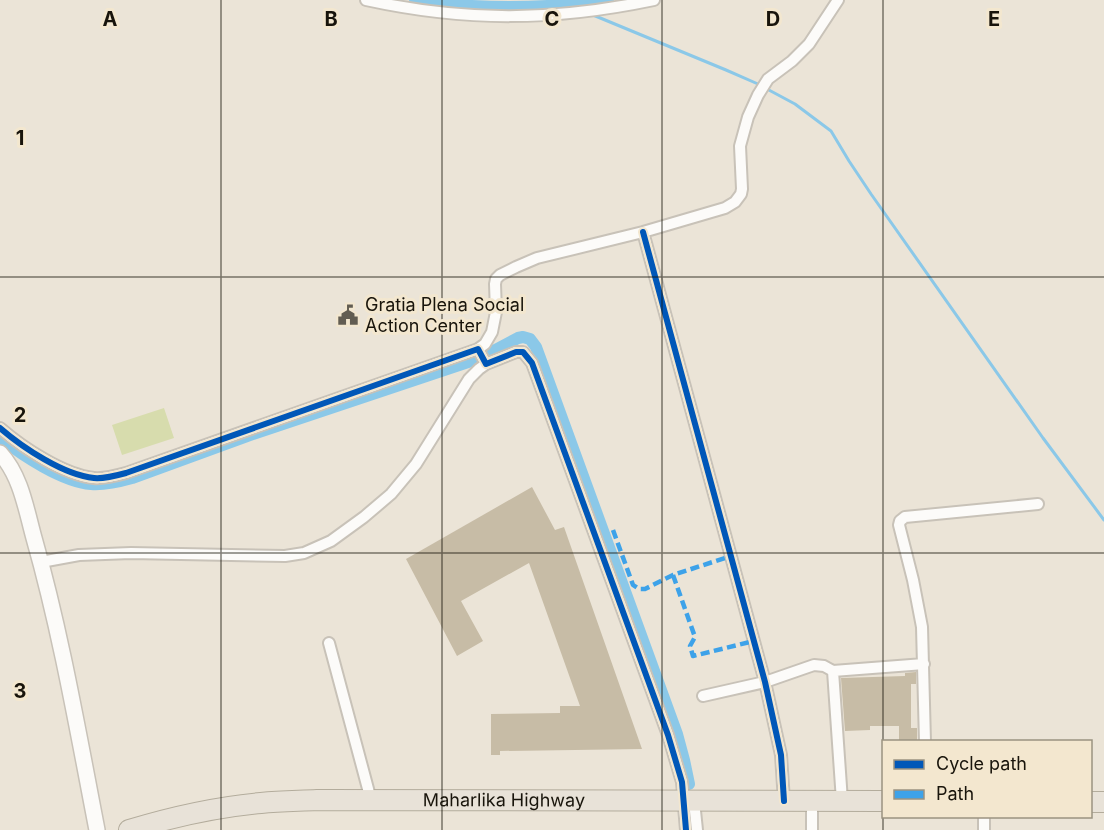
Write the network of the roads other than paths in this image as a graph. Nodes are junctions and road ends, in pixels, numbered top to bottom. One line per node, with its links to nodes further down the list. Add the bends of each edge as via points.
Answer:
1 (366, 0): 2 (street, via 491,17 573,14)
2 (654, 0)
3 (838, 0): 4 (street, via 809,44 768,79 758,94 741,146 742,189 738,199 722,209)
4 (643, 232): 5 (street, via 537,258 500,275 495,284 493,329); 14 (street)
5 (478, 349): 6 (street); 7 (street, via 106,477 69,472)
6 (486, 364): 10 (street, via 469,380 404,480 374,509 326,544 285,556 131,553 80,555); 18 (street, via 520,352 531,363)
7 (0, 428)
8 (0, 453): 10 (street, via 21,490)
9 (1038, 504): 12 (street, via 900,520 920,614)
10 (41, 562): 23 (street)
11 (329, 643): 17 (street)
12 (924, 664): 13 (street); 16 (street)
13 (833, 671): 14 (street, via 814,665); 21 (street)
14 (765, 682): 15 (street); 19 (street, via 780,750)
15 (703, 696)
16 (925, 740)
17 (370, 800): 18 (highway, Maharlika Highway); 24 (highway, Maharlika Highway, via 260,803 167,819)
18 (689, 801): 19 (highway, Maharlika Highway); 25 (street); 26 (street)
19 (784, 801): 20 (highway, Maharlika Highway)
20 (812, 801): 21 (highway, Maharlika Highway); 27 (street)
21 (842, 801): 22 (highway, Maharlika Highway)
22 (882, 801)
23 (97, 830)
24 (129, 830)
25 (686, 830)
26 (697, 830)
27 (812, 830)

